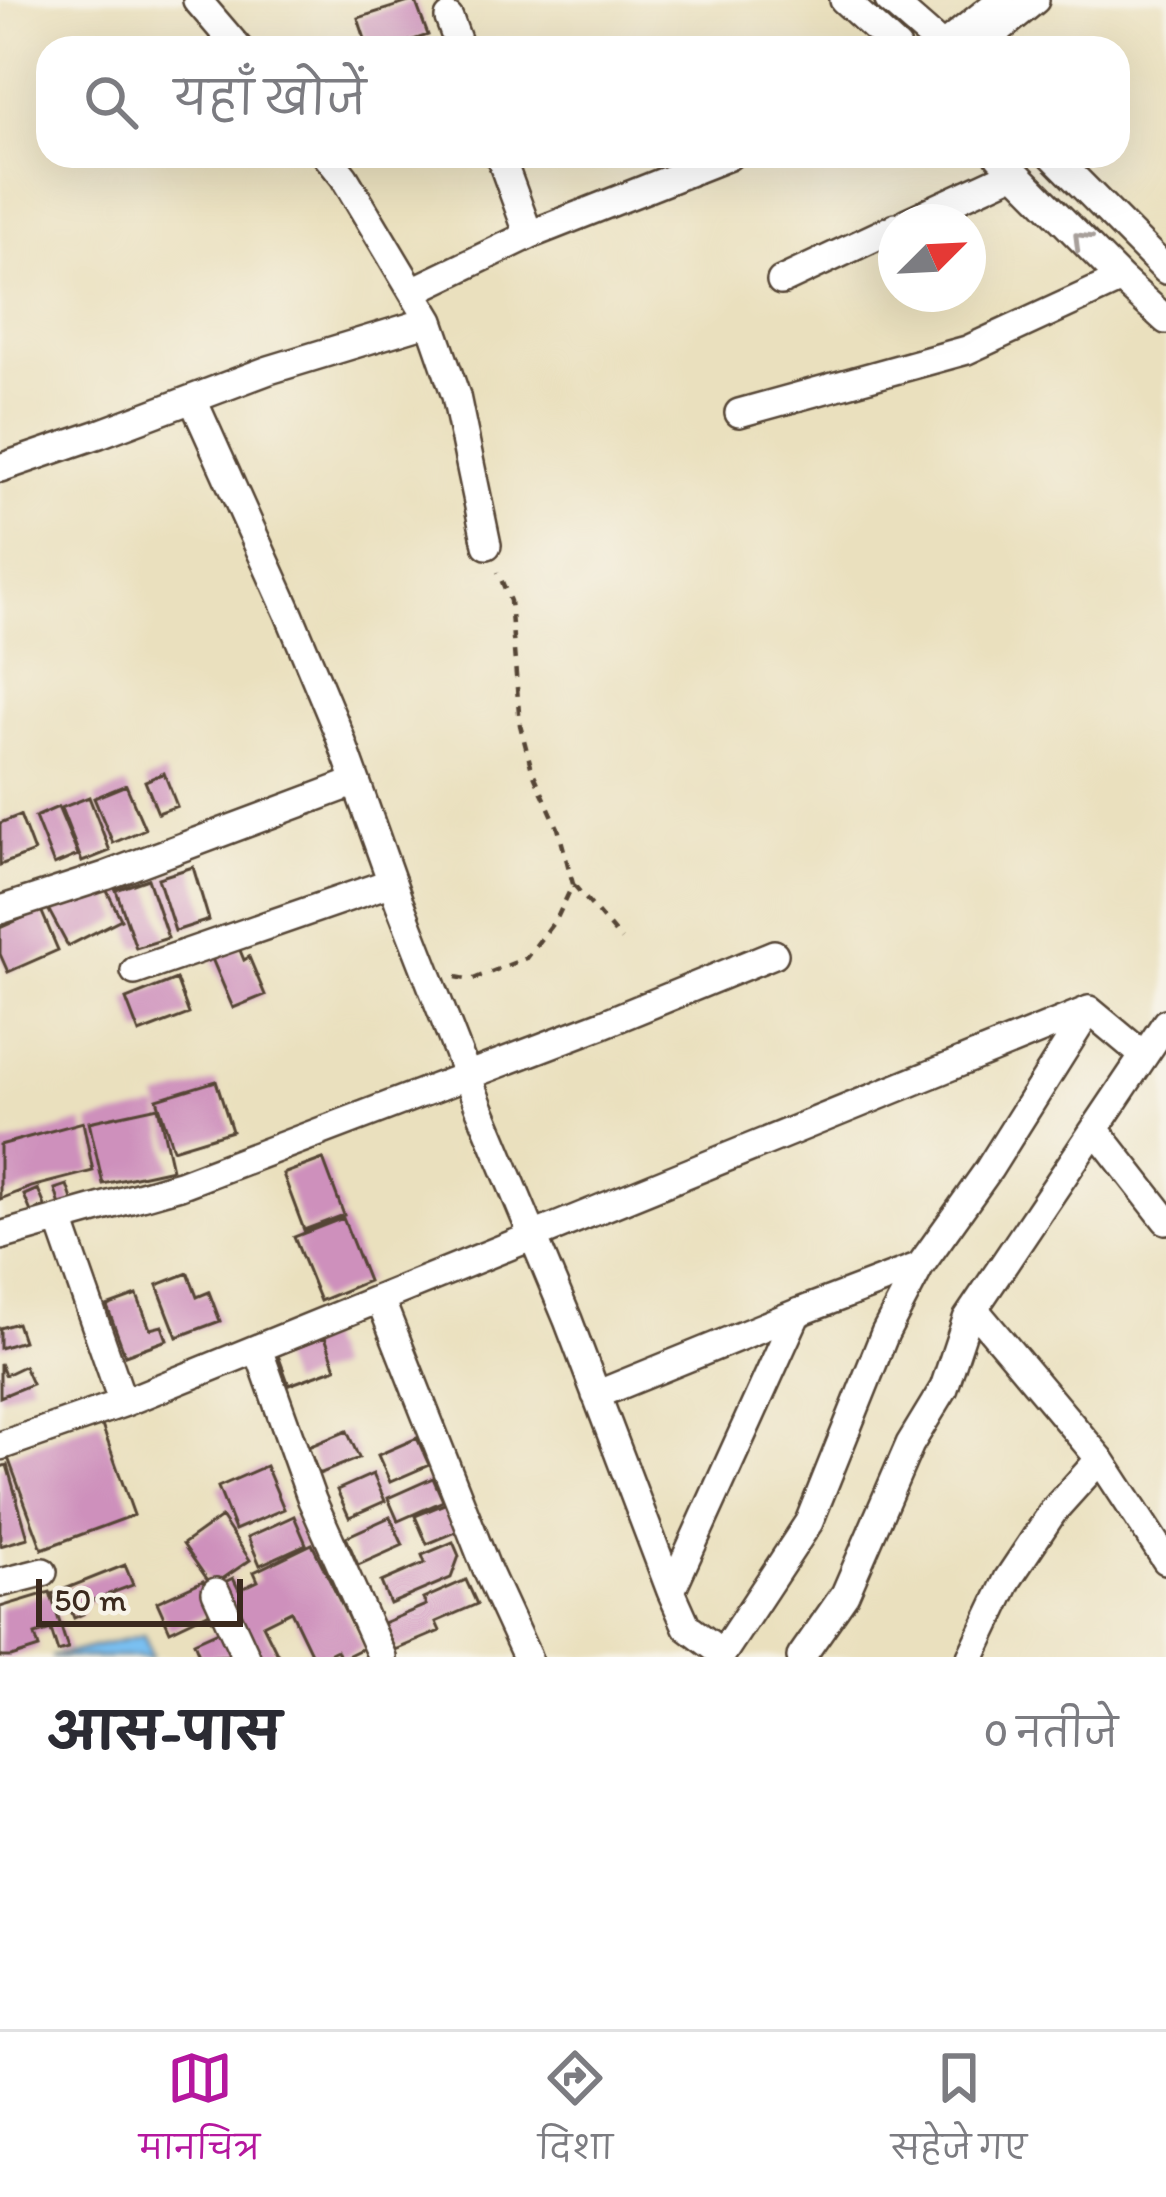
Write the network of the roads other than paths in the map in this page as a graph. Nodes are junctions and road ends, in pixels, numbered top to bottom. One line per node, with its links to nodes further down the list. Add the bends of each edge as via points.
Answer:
1 (197, 0): 7 (street)
2 (844, 0): 9 (street)
3 (889, 0): 10 (street)
4 (1001, 0): 11 (street)
5 (1035, 0): 12 (street)
6 (449, 18): 8 (street)
7 (228, 36)
8 (456, 36)
9 (884, 36)
10 (930, 36)
11 (958, 36)
12 (991, 36)
13 (337, 168): 25 (street)
14 (504, 168): 20 (street)
15 (699, 168): 20 (street)
16 (999, 168): 19 (street)
17 (1010, 168): 23 (street, one-way to 17)
18 (1065, 168): 22 (street)
19 (938, 204)
20 (529, 235): 25 (street)
21 (878, 235): 24 (street)
22 (1166, 270)
23 (1120, 279): 26 (street); 29 (street, via 967,350)
24 (781, 281)
25 (413, 291): 27 (street)
26 (1166, 320)
27 (430, 321): 28 (street); 31 (street, via 456,396)
28 (193, 400): 30 (street); 32 (street)
29 (739, 413)
30 (0, 468)
31 (487, 545)
32 (356, 782): 33 (street); 34 (street)
33 (392, 882): 36 (street); 40 (street)
34 (0, 910)
35 (774, 954): 40 (street)
36 (135, 971)
37 (1089, 1010): 39 (street); 45 (street); 46 (street)
38 (1166, 1024): 39 (street)
39 (1143, 1055): 41 (street)
40 (466, 1074): 42 (street, via 180,1185); 45 (street)
41 (1095, 1130): 43 (street); 48 (street)
42 (59, 1220): 44 (street); 52 (street)
43 (1166, 1220)
44 (0, 1236)
45 (533, 1237): 47 (street); 51 (street)
46 (920, 1266): 49 (street); 61 (street, via 809,1522)
47 (380, 1298): 50 (street); 64 (street)
48 (974, 1309): 54 (street); 65 (street, via 845,1594)
49 (797, 1313): 51 (street); 58 (street)
50 (258, 1349): 52 (street); 63 (street, via 312,1500)
51 (596, 1395): 58 (street)
52 (123, 1403): 53 (street)
53 (0, 1446)
54 (1100, 1459): 55 (street); 60 (street, via 1009,1579)
55 (1166, 1560)
56 (43, 1572): 57 (street)
57 (0, 1582)
58 (671, 1591): 61 (street, via 686,1627)
59 (216, 1592): 62 (street)
60 (982, 1651)
61 (721, 1655)
62 (246, 1657)
63 (382, 1657)
64 (527, 1657)
65 (801, 1657)

